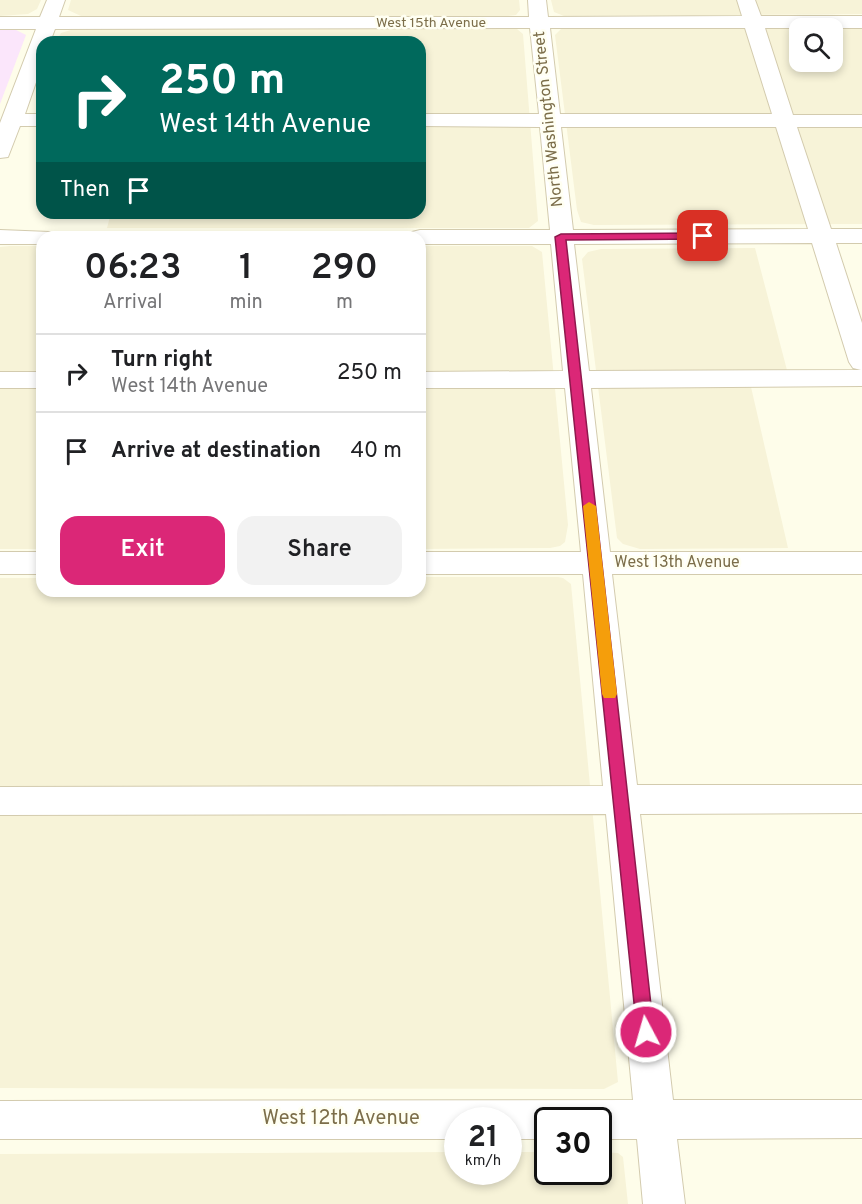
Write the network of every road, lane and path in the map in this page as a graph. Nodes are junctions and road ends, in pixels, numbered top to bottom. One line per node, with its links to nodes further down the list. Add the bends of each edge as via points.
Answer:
1 (56, 0): 4 (street)
2 (746, 0): 5 (street)
3 (538, 11): 4 (street, West 15th Avenue); 5 (street, West 15th Avenue); 15 (street, North Washington Street)
4 (48, 22): 7 (street, West 15th Avenue); 8 (street)
5 (752, 22): 6 (street, West 15th Avenue); 16 (street)
6 (862, 22)
7 (0, 23)
8 (43, 36)
9 (36, 53): 11 (street)
10 (0, 92): 11 (street)
11 (21, 92): 12 (street)
12 (12, 120): 13 (street); 18 (street)
13 (36, 120)
14 (426, 120): 15 (street)
15 (549, 120): 16 (street); 24 (street, North Washington Street)
16 (786, 120): 17 (street); 19 (street)
17 (862, 121)
18 (0, 152)
19 (822, 236): 20 (street); 24 (street); 25 (street)
20 (862, 236)
21 (0, 237): 22 (street)
22 (36, 237)
23 (426, 237): 24 (street)
24 (561, 237): 30 (street, North Washington Street)
25 (862, 362)
26 (862, 378): 30 (street)
27 (0, 380): 28 (street)
28 (36, 380)
29 (426, 380): 30 (street)
30 (576, 380): 31 (street, North Washington Street)
31 (595, 562): 32 (street, West 13th Avenue); 35 (street, West 13th Avenue); 37 (street, North Washington Street)
32 (862, 562)
33 (0, 563): 34 (street)
34 (36, 563)
35 (426, 563)
36 (862, 799): 37 (street)
37 (621, 800): 38 (street); 39 (street, North Washington Street)
38 (0, 801)
39 (655, 1119): 40 (street, West 12th Avenue); 41 (street, West 12th Avenue); 42 (street, North Washington Street)
40 (862, 1119)
41 (0, 1120)
42 (664, 1204)

